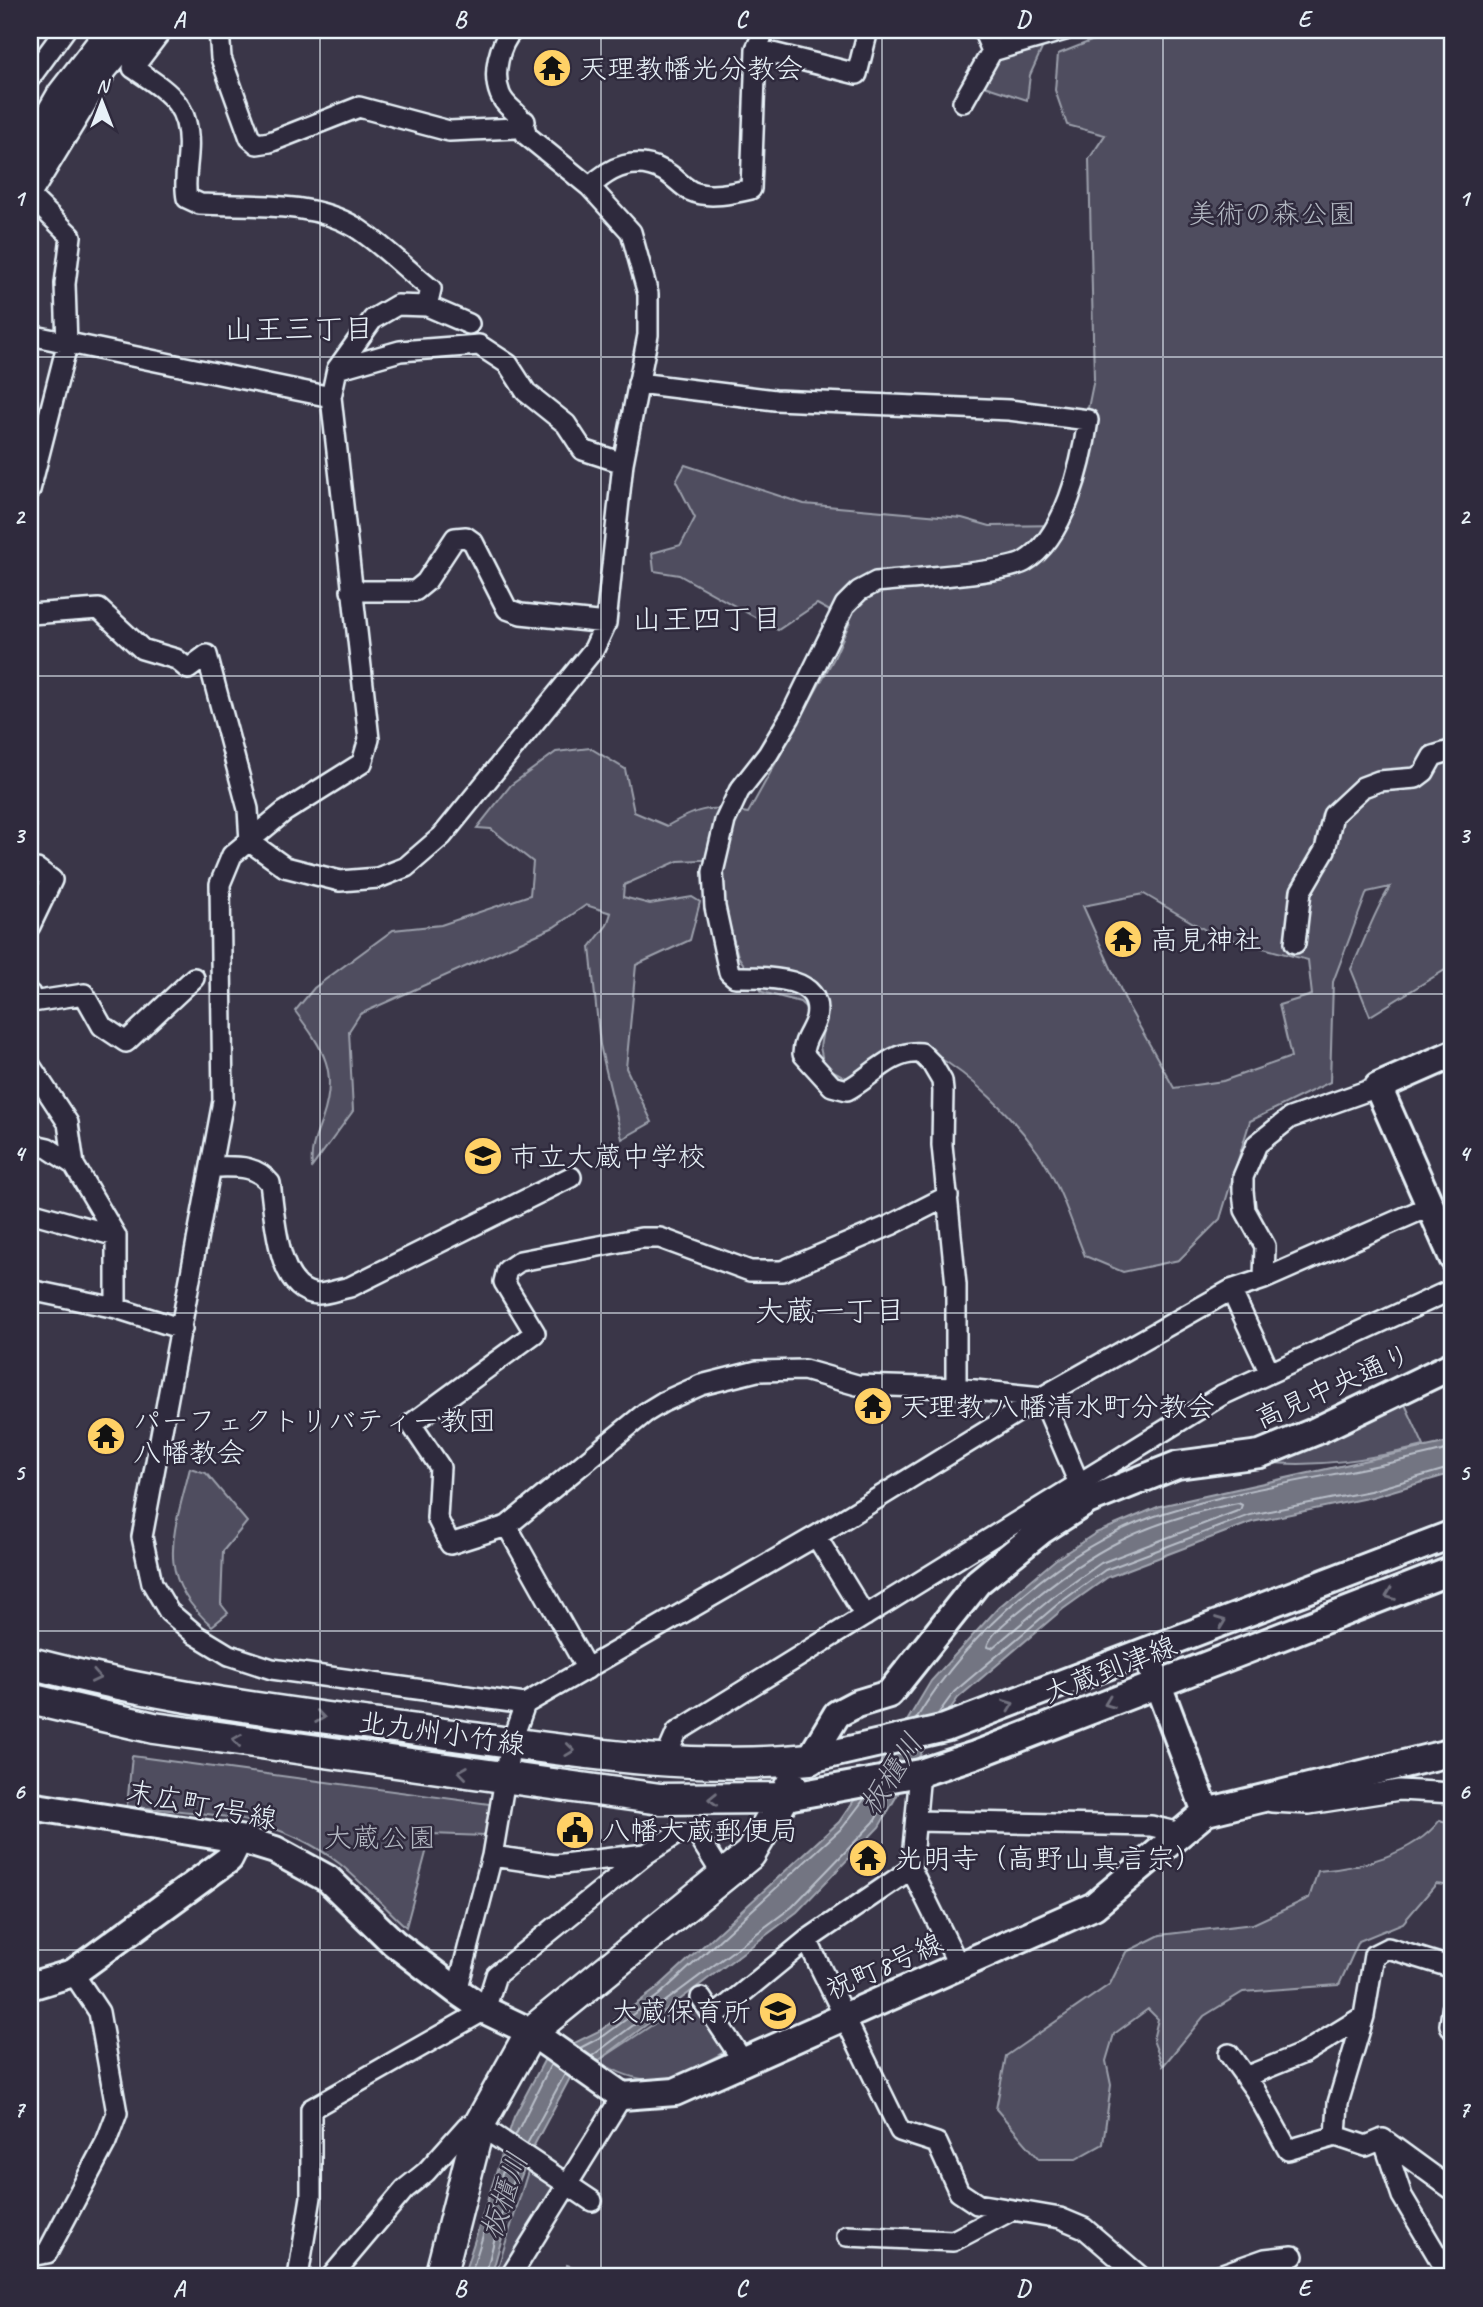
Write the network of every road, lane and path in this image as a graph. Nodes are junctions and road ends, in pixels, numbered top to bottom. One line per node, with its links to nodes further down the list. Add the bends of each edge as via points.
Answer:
1 (65, 30): 14 (street)
2 (94, 30): 16 (highway)
3 (116, 30): 18 (highway, via 65,96)
4 (141, 30): 20 (street, via 93,92)
5 (162, 30): 21 (street, via 133,68 183,109 187,198 200,204 307,209 346,223 431,289)
6 (219, 30): 17 (street, via 221,58 250,138 257,144 359,107 449,131 516,128)
7 (513, 30): 17 (street, via 506,36 496,68 500,95)
8 (765, 30): 12 (street)
9 (868, 30): 12 (street, via 857,74)
10 (983, 30): 13 (street)
11 (1063, 30): 13 (street)
12 (756, 49): 19 (street, via 751,189 726,194 692,192 663,170 628,163 605,171)
13 (992, 51): 15 (street)
14 (30, 78)
15 (963, 102)
16 (30, 119)
17 (525, 121): 19 (street, via 526,135)
18 (30, 157)
19 (590, 187): 26 (street, via 631,232 648,295 648,335)
20 (30, 196): 24 (street, via 71,236 65,284)
21 (427, 306): 22 (street); 25 (street, via 397,305 373,319)
22 (469, 324)
23 (30, 335): 24 (street)
24 (67, 345): 27 (street); 28 (street)
25 (337, 369): 27 (street); 29 (street, via 400,351 479,345 508,364 526,392 566,424 583,450)
26 (638, 383): 29 (street); 48 (street, via 775,400 1009,410 1088,420 1082,463 1053,533 1023,563 876,582 845,605 790,717 739,791 725,821 713,872 715,907 729,972 735,977 795,981 807,988 816,1004 816,1019 803,1041 803,1054 832,1086 847,1090 894,1056 908,1052 921,1053 932,1065 942,1081)
27 (331, 397): 31 (street)
28 (34, 457): 30 (street)
29 (623, 463): 33 (street)
30 (30, 490)
31 (351, 591): 33 (street, via 415,591 455,538 466,537 473,542 508,610); 35 (street, via 369,739 362,763 284,812)
32 (30, 614): 35 (street, via 99,610 142,649 176,659 188,669 207,655 248,809)
33 (606, 622): 35 (street, via 594,649 451,825 406,867 378,878 340,881 285,867)
34 (1453, 750): 38 (street, via 1433,756 1416,778 1379,781 1363,787 1340,806 1329,824 1325,850 1301,891)
35 (250, 842): 46 (street, via 232,855 220,884 223,1101)
36 (30, 870): 37 (street, via 37,869 52,880)
37 (30, 926)
38 (1295, 943)
39 (194, 978): 40 (street, via 126,1042 102,1026 84,994 32,1002)
40 (30, 994)
41 (1453, 1054): 43 (street)
42 (30, 1065): 45 (street, via 68,1122)
43 (1378, 1087): 50 (street); 53 (street, via 1290,1118 1257,1144 1243,1177 1243,1191 1245,1210 1265,1246)
44 (30, 1144): 45 (street, via 48,1148)
45 (74, 1165): 51 (street)
46 (212, 1167): 47 (street, via 251,1168 263,1174 270,1183 283,1263 301,1289 318,1294 349,1287); 58 (street)
47 (571, 1177)
48 (948, 1196): 61 (street, via 956,1285); 64 (street, via 782,1271 750,1271 660,1238 520,1261 507,1270 504,1282 534,1333 411,1424 440,1467 437,1518 450,1544)
49 (30, 1212): 51 (street)
50 (1441, 1219): 52 (street); 53 (street)
51 (116, 1236): 57 (street)
52 (1453, 1258)
53 (1264, 1279): 56 (street)
54 (1453, 1289): 60 (street)
55 (30, 1290): 57 (street)
56 (1231, 1290): 60 (street); 62 (street)
57 (116, 1308): 58 (street)
58 (181, 1329): 74 (street, via 142,1537 152,1583 170,1612 229,1655 272,1669)
59 (1453, 1365): 63 (street, 高見中央通り, via 1260,1454 1177,1465)
60 (1270, 1373): 63 (street, via 1222,1395)
61 (956, 1388): 62 (street); 64 (street, via 858,1385 804,1370 757,1371 701,1385 645,1413)
62 (1042, 1397): 63 (street); 66 (street)
63 (1083, 1491): 68 (street); 77 (street, 高見中央通り, via 978,1582 889,1694 837,1714)
64 (507, 1526): 71 (street)
65 (1453, 1534): 69 (street, 大蔵到津線, one-way to 65)
66 (816, 1536): 68 (street); 71 (street)
67 (1453, 1570): 72 (street, 大蔵到津線, one-way to 72)
68 (865, 1616): 78 (street, via 677,1732)
69 (1143, 1651): 72 (street); 77 (street, 大蔵到津線, one-way to 69, via 945,1728)
70 (30, 1662): 75 (main road, 北九州小竹線, one-way to 75, via 215,1703)
71 (587, 1669): 74 (street)
72 (1159, 1684): 79 (street, 大蔵到津線, one-way to 79); 85 (street)
73 (30, 1699): 80 (main road, 北九州小竹線, one-way to 73, via 155,1728)
74 (525, 1704): 75 (street)
75 (511, 1743): 78 (main road, 北九州小竹線, one-way to 78); 80 (street)
76 (1453, 1752): 83 (street)
77 (810, 1759): 78 (main road, 北九州小竹線, via 756,1765); 82 (main road)
78 (664, 1762)
79 (920, 1773): 82 (street, 大蔵到津線); 86 (street)
80 (506, 1778): 82 (main road, 北九州小竹線, one-way to 80, via 660,1799); 90 (street)
81 (1453, 1793): 83 (street, via 1399,1790 1309,1804)
82 (781, 1798): 92 (main road, via 750,1854)
83 (1246, 1801): 85 (street)
84 (30, 1806): 88 (street, 末広町1号線)
85 (1206, 1812): 87 (street, 祝町8号線)
86 (917, 1821): 87 (street, via 1151,1826); 91 (street)
87 (1180, 1833): 94 (street, 祝町8号線, via 1094,1906)
88 (239, 1839): 96 (street, via 229,1859); 98 (street, 末広町1号線, via 275,1850 328,1879 394,1943)
89 (646, 1854): 90 (street, via 555,1865); 92 (street, via 677,1835 698,1835); 101 (street, via 496,1975)
90 (492, 1856): 98 (street)
91 (911, 1869): 93 (street); 94 (street)
92 (723, 1876): 106 (main road)
93 (807, 1940): 102 (street); 104 (street)
94 (960, 1968): 104 (street, 祝町8号線)
95 (1453, 1968): 103 (street, via 1388,1948 1380,1950 1374,1955)
96 (73, 1973): 97 (street); 119 (street, via 99,2012 117,2113 47,2253)
97 (30, 1986)
98 (457, 1991): 101 (street, 末広町1号線)
99 (701, 1998): 102 (street)
100 (1453, 2004): 105 (street)
101 (485, 2010): 106 (street, 末広町1号線); 121 (street, via 311,2109 311,2197)
102 (713, 2017): 108 (street)
103 (1364, 2017): 109 (street, via 1304,2053); 112 (street, via 1338,2103)
104 (846, 2018): 108 (street, 祝町8号線); 117 (street, via 900,2131 937,2143 959,2192 977,2204)
105 (1453, 2030)
106 (541, 2038): 110 (street, 末広町1号線); 111 (main road)
107 (1229, 2054): 109 (street)
108 (743, 2061): 110 (street, 祝町8号線, via 676,2092)
109 (1245, 2077): 112 (street, via 1288,2151)
110 (622, 2096): 114 (street)
111 (486, 2130): 114 (street); 122 (street, via 467,2126 405,2189); 123 (main road)
112 (1336, 2136): 113 (street, via 1366,2146)
113 (1383, 2139): 115 (street); 127 (street, via 1402,2196)
114 (568, 2183): 116 (street); 124 (street)
115 (1453, 2189)
116 (592, 2201)
117 (1013, 2210): 118 (street, via 953,2241); 125 (street, via 1060,2218 1084,2228)
118 (848, 2235)
119 (30, 2256)
120 (1293, 2256): 126 (street, via 1265,2259)
121 (298, 2277)
122 (331, 2277)
123 (440, 2277)
124 (510, 2277)
125 (1141, 2277)
126 (1214, 2277)
127 (1450, 2277)

